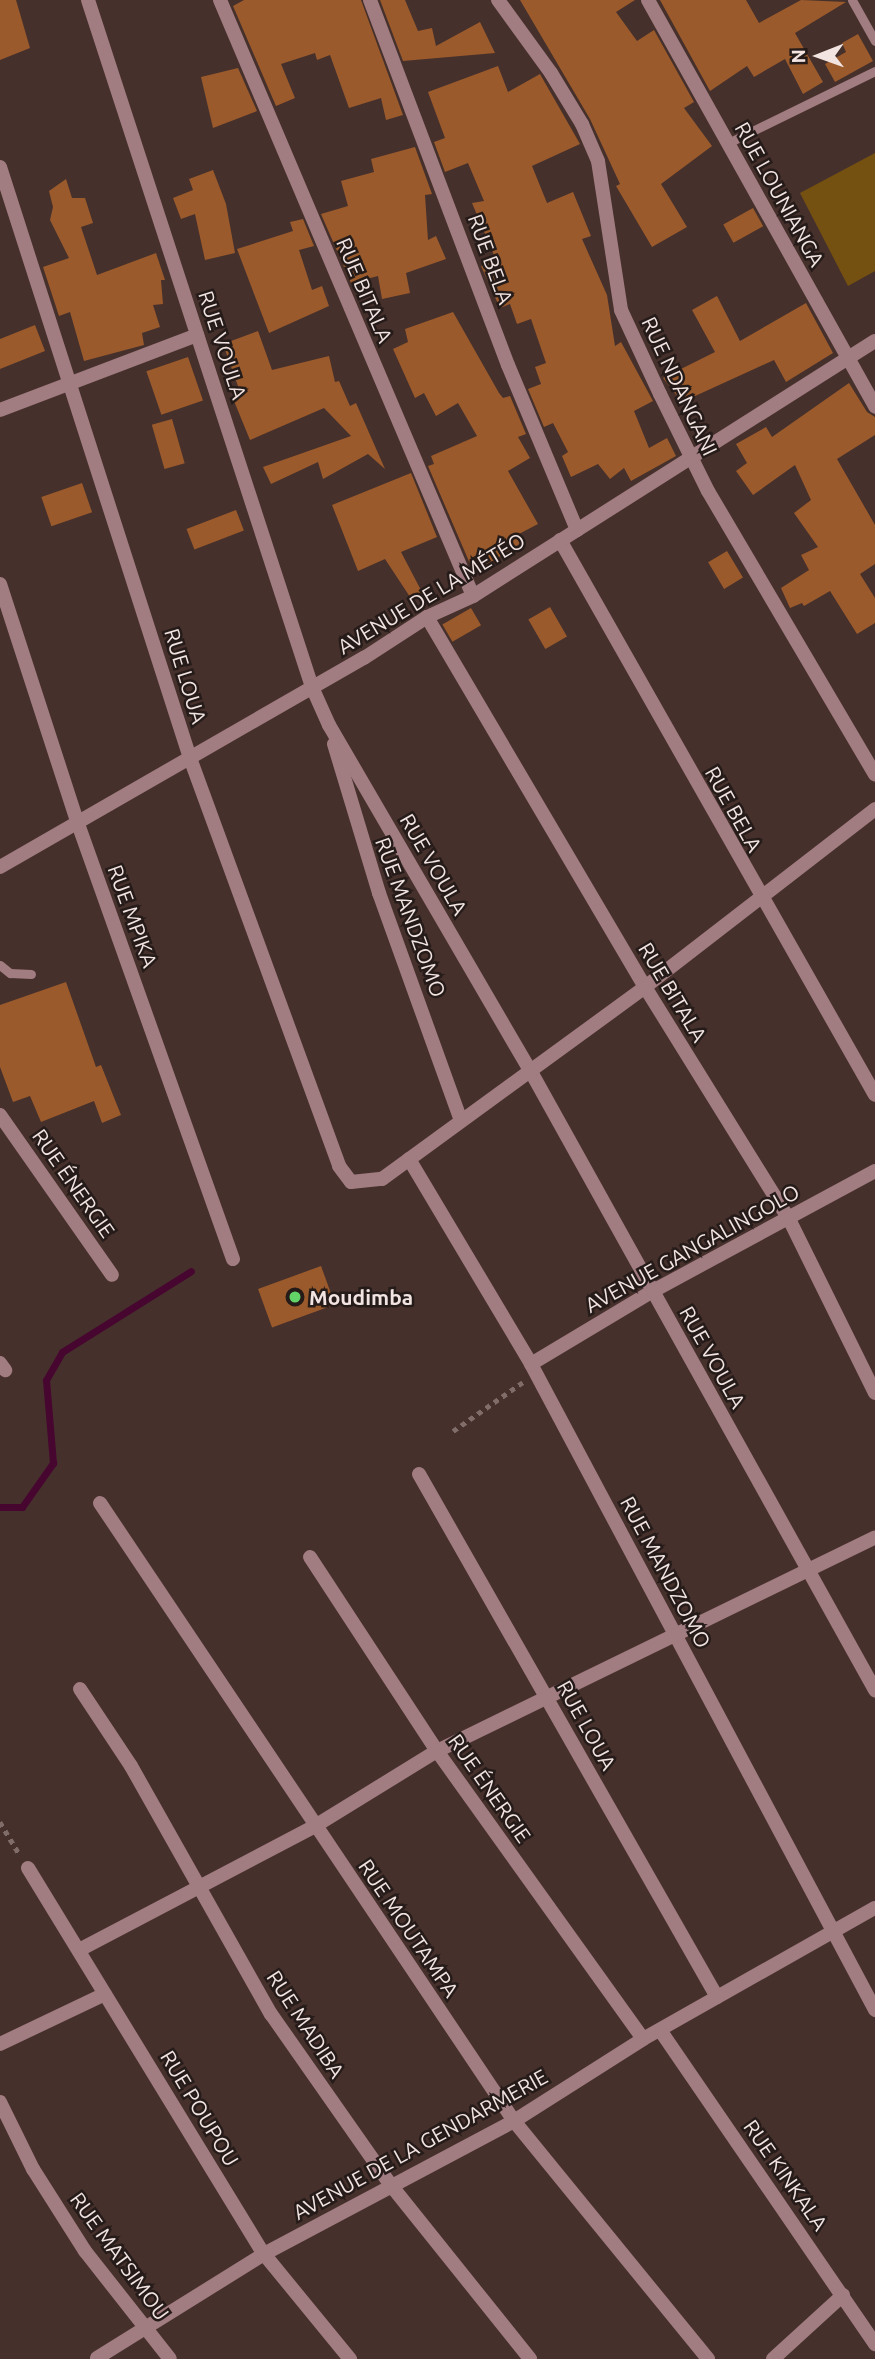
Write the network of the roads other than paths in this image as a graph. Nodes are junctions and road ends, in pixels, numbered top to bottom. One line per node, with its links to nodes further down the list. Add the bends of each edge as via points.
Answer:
1 (88, 0): 11 (street, RUE VOULA)
2 (220, 0): 21 (street, RUE BITALA)
3 (370, 0): 18 (street, RUE BELA, via 508,365)
4 (498, 0): 17 (street, RUE NDANGANI, via 582,124 598,161 621,310)
5 (648, 0): 9 (street, RUE LOUNIANGA)
6 (852, 0): 7 (lane)
7 (875, 41)
8 (875, 71): 9 (lane)
9 (728, 143): 13 (street, RUE LOUNIANGA)
10 (0, 167): 14 (street, RUE LOUA)
11 (197, 335): 14 (street); 23 (street, RUE VOULA)
12 (875, 341): 13 (street, AVENUE DE LA MÉTÉO)
13 (847, 359): 15 (street, RUE LOUNIANGA); 17 (street, AVENUE DE LA MÉTÉO)
14 (71, 382): 16 (street); 25 (street, RUE LOUA)
15 (875, 407)
16 (0, 410)
17 (692, 460): 18 (street, AVENUE DE LA MÉTÉO); 26 (street, RUE NDANGANI)
18 (577, 530): 19 (street, AVENUE DE LA MÉTÉO)
19 (560, 540): 21 (street, AVENUE DE LA MÉTÉO); 30 (street, RUE BELA)
20 (0, 584): 28 (street, RUE MPIKA)
21 (473, 596): 22 (street, AVENUE DE LA MÉTÉO)
22 (427, 617): 23 (street, AVENUE DE LA MÉTÉO); 33 (street, RUE BITALA)
23 (312, 687): 24 (street, RUE VOULA); 25 (street, AVENUE DE LA MÉTÉO)
24 (329, 725): 34 (street, RUE VOULA); 37 (street, RUE MANDZOMO, via 370,867)
25 (190, 758): 28 (street, AVENUE DE LA MÉTÉO); 38 (street, RUE LOUA, via 340,1166 359,1184 382,1179)
26 (875, 774)
27 (875, 809): 30 (street)
28 (77, 821): 29 (street, AVENUE DE LA MÉTÉO); 41 (street, RUE MPIKA)
29 (0, 867)
30 (760, 898): 33 (street); 35 (street, RUE BELA)
31 (0, 965): 32 (lane, via 10,973)
32 (31, 974)
33 (645, 987): 34 (street); 40 (street, RUE BITALA)
34 (530, 1070): 37 (street); 43 (street, RUE VOULA)
35 (875, 1095)
36 (0, 1115): 42 (street, RUE ÉNERGIE)
37 (461, 1121): 38 (street)
38 (409, 1160): 44 (street, RUE MANDZOMO)
39 (875, 1171): 40 (street, AVENUE GANGALINGOLO)
40 (789, 1219): 43 (street, AVENUE GANGALINGOLO); 45 (street, RUE BITALA)
41 (233, 1259)
42 (112, 1275)
43 (653, 1291): 44 (street, AVENUE GANGALINGOLO); 50 (street, RUE VOULA)
44 (533, 1369): 51 (street, RUE MANDZOMO)
45 (875, 1393)
46 (418, 1474): 54 (street, RUE LOUA)
47 (100, 1503): 56 (street, RUE MOUTAMPA)
48 (875, 1536): 50 (street)
49 (310, 1557): 55 (street, RUE ÉNERGIE)
50 (806, 1568): 51 (street); 53 (street, RUE VOULA)
51 (676, 1634): 54 (street); 60 (street, RUE MANDZOMO)
52 (80, 1689): 58 (street, RUE MADIBA, via 131,1766)
53 (875, 1690)
54 (550, 1699): 55 (street); 63 (street, RUE LOUA)
55 (437, 1751): 56 (street); 66 (street, RUE ÉNERGIE)
56 (315, 1826): 58 (street); 69 (street, RUE MOUTAMPA)
57 (28, 1868): 61 (street, RUE POUPOU)
58 (199, 1889): 61 (street); 70 (street, RUE MADIBA, via 271,2014)
59 (875, 1908): 60 (street, AVENUE DE LA GENDARMERIE)
60 (832, 1932): 63 (street, AVENUE DE LA GENDARMERIE); 64 (street, RUE MANDZOMO)
61 (81, 1949): 62 (street, RUE POUPOU)
62 (104, 1994): 67 (street); 71 (street, RUE POUPOU)
63 (718, 1997): 65 (street, AVENUE DE LA GENDARMERIE)
64 (875, 2010)
65 (660, 2030): 66 (street, AVENUE DE LA GENDARMERIE); 72 (street, RUE KINKALA)
66 (643, 2039): 69 (street, AVENUE DE LA GENDARMERIE)
67 (0, 2044)
68 (0, 2102): 73 (street, RUE MATSIMOU, via 33,2169 85,2252)
69 (514, 2121): 70 (street, AVENUE DE LA GENDARMERIE); 79 (street, RUE MOUTAMPA)
70 (390, 2184): 71 (street, AVENUE DE LA GENDARMERIE); 78 (street, RUE MADIBA)
71 (264, 2254): 73 (street, AVENUE DE LA GENDARMERIE); 77 (street, RUE POUPOU)
72 (843, 2295): 74 (street, RUE KINKALA); 80 (street)
73 (146, 2328): 75 (street, AVENUE DE LA GENDARMERIE); 76 (street, RUE MATSIMOU)
74 (875, 2344)
75 (97, 2358)
76 (170, 2359)
77 (350, 2359)
78 (530, 2359)
79 (708, 2359)
80 (773, 2359)

